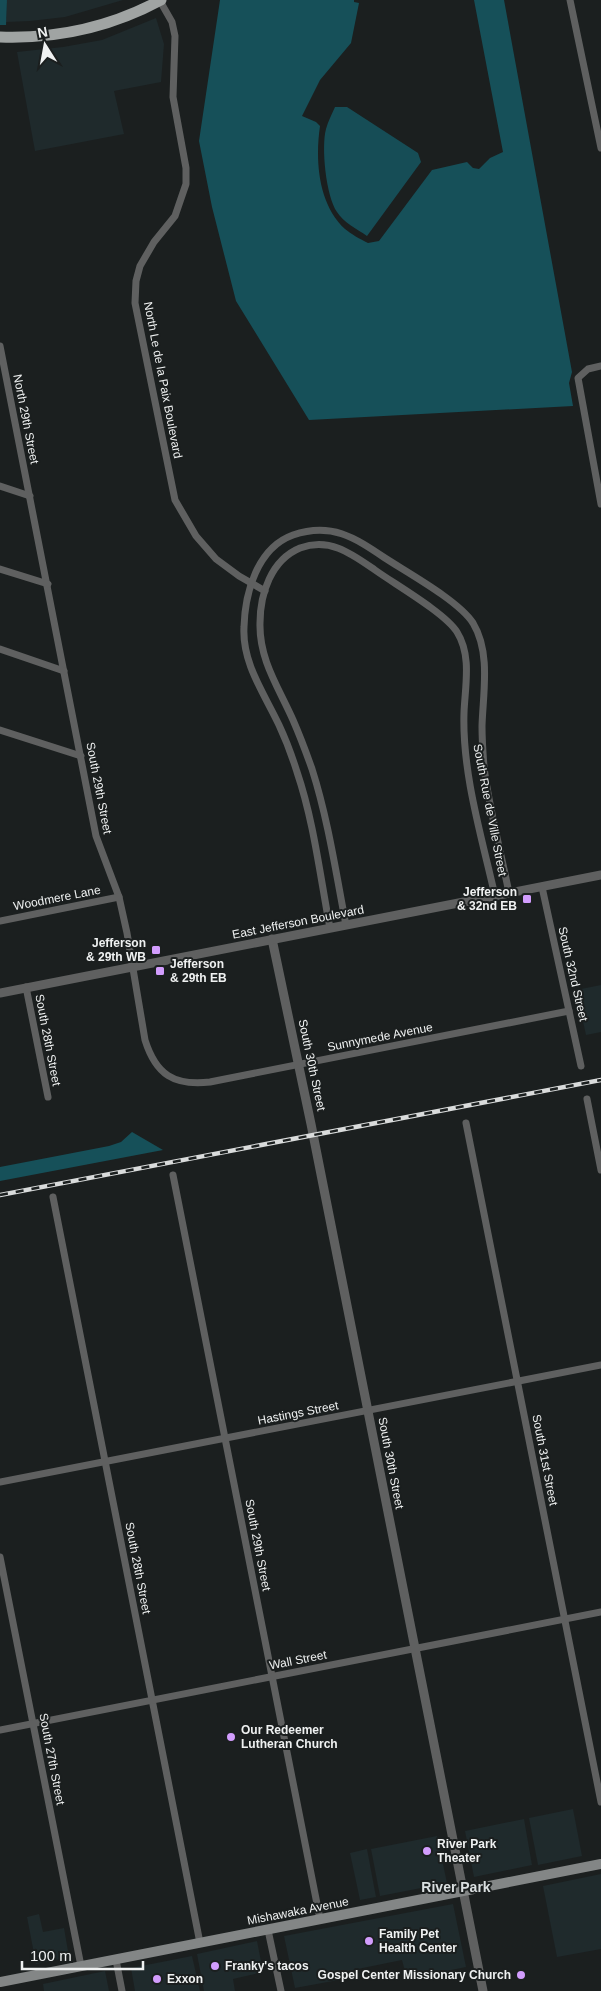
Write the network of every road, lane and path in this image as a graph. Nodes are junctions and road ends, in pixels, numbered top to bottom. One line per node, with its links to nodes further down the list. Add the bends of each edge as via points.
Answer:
1 (160, 0): 3 (main road, via 118,20 83,30 35,37); 12 (street, North Le de la Paix Boulevard, via 172,22 175,36 173,98 187,176 175,216 140,266 135,303 175,500 196,536 216,559)
2 (570, 0): 4 (street)
3 (0, 37)
4 (601, 148)
5 (0, 346): 7 (street, North 29th Street)
6 (601, 366): 10 (street, via 588,369 578,378)
7 (2, 367): 9 (street, North 29th Street)
8 (0, 486): 9 (street)
9 (30, 496): 13 (street, South 29th Street)
10 (601, 504)
11 (0, 569): 13 (street)
12 (251, 583): 14 (street, North Le de la Paix Boulevard); 21 (street, South Rue de Ville Street, via 266,555 276,545 302,532 330,530 358,540 464,612 477,631 484,659 482,730 485,771); 26 (street, South Rue de Ville Street, via 244,628 247,653 256,680 280,726 304,794)
13 (48, 584): 16 (street, South 29th Street)
14 (265, 591): 22 (street, South Rue de Ville Street, via 273,572 294,550 327,544 346,551 451,624 464,645 467,663 464,714 468,764); 25 (street, South Rue de Ville Street, via 260,636 265,660 313,774 330,840)
15 (0, 649): 16 (street)
16 (64, 671): 18 (street, South 29th Street)
17 (0, 730): 18 (street)
18 (81, 756): 23 (street, South 29th Street, via 99,848)
19 (601, 875): 20 (street, East Jefferson Boulevard)
20 (542, 886): 21 (street, East Jefferson Boulevard); 31 (street, South 32nd Street)
21 (509, 893): 22 (street, East Jefferson Boulevard)
22 (494, 896): 25 (street, East Jefferson Boulevard)
23 (119, 897): 24 (street, Woodmere Lane); 28 (street, South 29th Street)
24 (0, 921)
25 (346, 925): 26 (street, East Jefferson Boulevard)
26 (330, 928): 27 (street, East Jefferson Boulevard)
27 (272, 939): 28 (street, East Jefferson Boulevard); 32 (street, South 30th Street)
28 (133, 966): 29 (street, East Jefferson Boulevard); 34 (street, South 29th Street, via 150,1054)
29 (26, 988): 30 (street, East Jefferson Boulevard); 35 (street, South 28th Street)
30 (0, 993)
31 (569, 1011): 32 (street, Sunnymede Avenue); 33 (street, South 32nd Street)
32 (299, 1064): 34 (street, Sunnymede Avenue, via 196,1084); 43 (street, South 30th Street)
33 (582, 1066)
34 (168, 1076)
35 (48, 1097)
36 (587, 1099): 38 (street)
37 (466, 1123): 42 (street, South 31st Street)
38 (601, 1170)
39 (173, 1175): 44 (street, South 29th Street)
40 (53, 1197): 45 (street, South 28th Street)
41 (601, 1365): 42 (street, Hastings Street)
42 (517, 1382): 43 (street, Hastings Street); 49 (street, South 31st Street)
43 (368, 1410): 44 (street, Hastings Street); 50 (street, South 30th Street)
44 (226, 1438): 45 (street, Hastings Street); 51 (street, South 29th Street)
45 (106, 1462): 46 (street, Hastings Street); 52 (street, South 28th Street)
46 (0, 1482)
47 (0, 1557): 53 (street, South 27th Street)
48 (601, 1612): 49 (street, Wall Street)
49 (565, 1619): 50 (street, Wall Street); 55 (street, South 31st Street)
50 (415, 1649): 51 (street, Wall Street); 57 (street, South 30th Street)
51 (273, 1677): 52 (street, Wall Street); 58 (street, South 29th Street)
52 (153, 1700): 53 (street, Wall Street); 60 (street, South 28th Street)
53 (33, 1724): 54 (street, Wall Street); 62 (street, South 27th Street)
54 (0, 1730)
55 (601, 1802)
56 (601, 1864): 57 (main road, Mishawaka Avenue)
57 (464, 1891): 58 (main road, Mishawaka Avenue); 66 (street, South 30th Street)
58 (320, 1919): 59 (main road, Mishawaka Avenue)
59 (268, 1930): 60 (main road, Mishawaka Avenue); 65 (street)
60 (200, 1943): 61 (main road, Mishawaka Avenue)
61 (116, 1960): 62 (main road, Mishawaka Avenue); 64 (street)
62 (82, 1966): 63 (main road, Mishawaka Avenue)
63 (0, 1982)
64 (122, 1991)
65 (282, 1991)
66 (483, 1991)

